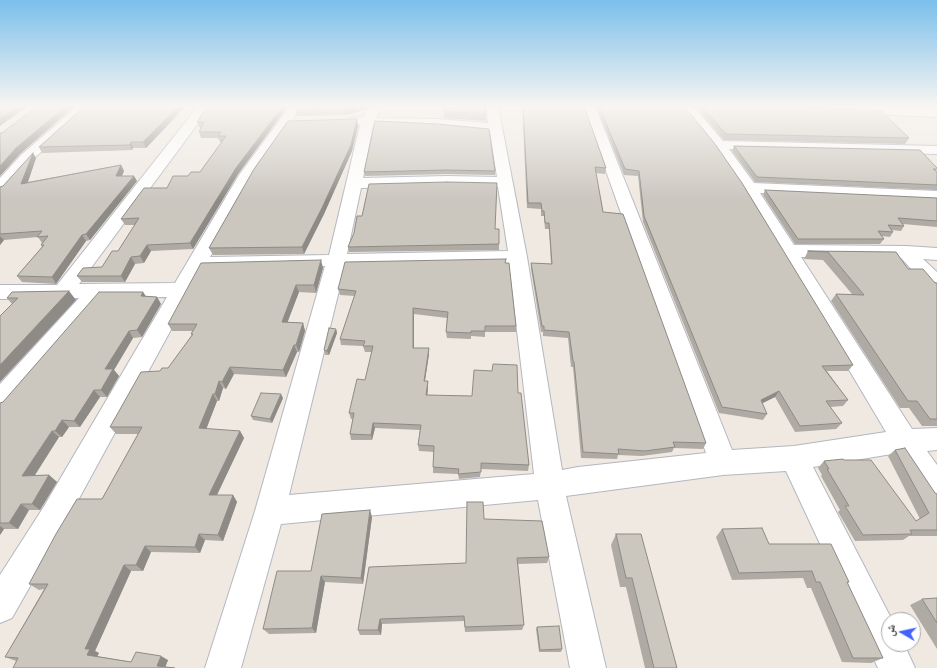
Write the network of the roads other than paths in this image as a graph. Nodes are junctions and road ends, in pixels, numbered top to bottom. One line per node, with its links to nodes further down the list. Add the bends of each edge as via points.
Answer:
1 (50, 137): 12 (street, via 26,158)
2 (181, 137): 23 (street)
3 (277, 137): 20 (street, via 249,172)
4 (360, 137): 11 (street)
5 (497, 137): 10 (street)
6 (601, 137): 30 (street)
7 (712, 137): 8 (street)
8 (719, 145): 9 (street); 13 (street)
9 (937, 150)
10 (505, 182): 11 (street); 18 (street)
11 (355, 183): 19 (street)
12 (0, 188)
13 (749, 188): 14 (street); 15 (street)
14 (937, 196)
15 (787, 251): 16 (street); 28 (street)
16 (906, 252): 17 (street); 21 (street)
17 (937, 254)
18 (518, 257): 19 (street); 31 (street)
19 (337, 259): 20 (street); 33 (street)
20 (197, 263): 22 (street)
21 (937, 284)
22 (181, 290): 24 (street); 34 (street, via 57,511)
23 (63, 291): 24 (street); 25 (street)
24 (96, 291): 26 (street)
25 (0, 292)
26 (0, 400)
27 (937, 439): 28 (street)
28 (905, 441): 29 (street); 32 (street)
29 (794, 458): 30 (street); 37 (street)
30 (723, 463): 31 (street, via 578,480)
31 (550, 486): 33 (street); 36 (street)
32 (937, 489)
33 (270, 511): 35 (street)
34 (0, 606)
35 (223, 668)
36 (588, 668)
37 (897, 668)

